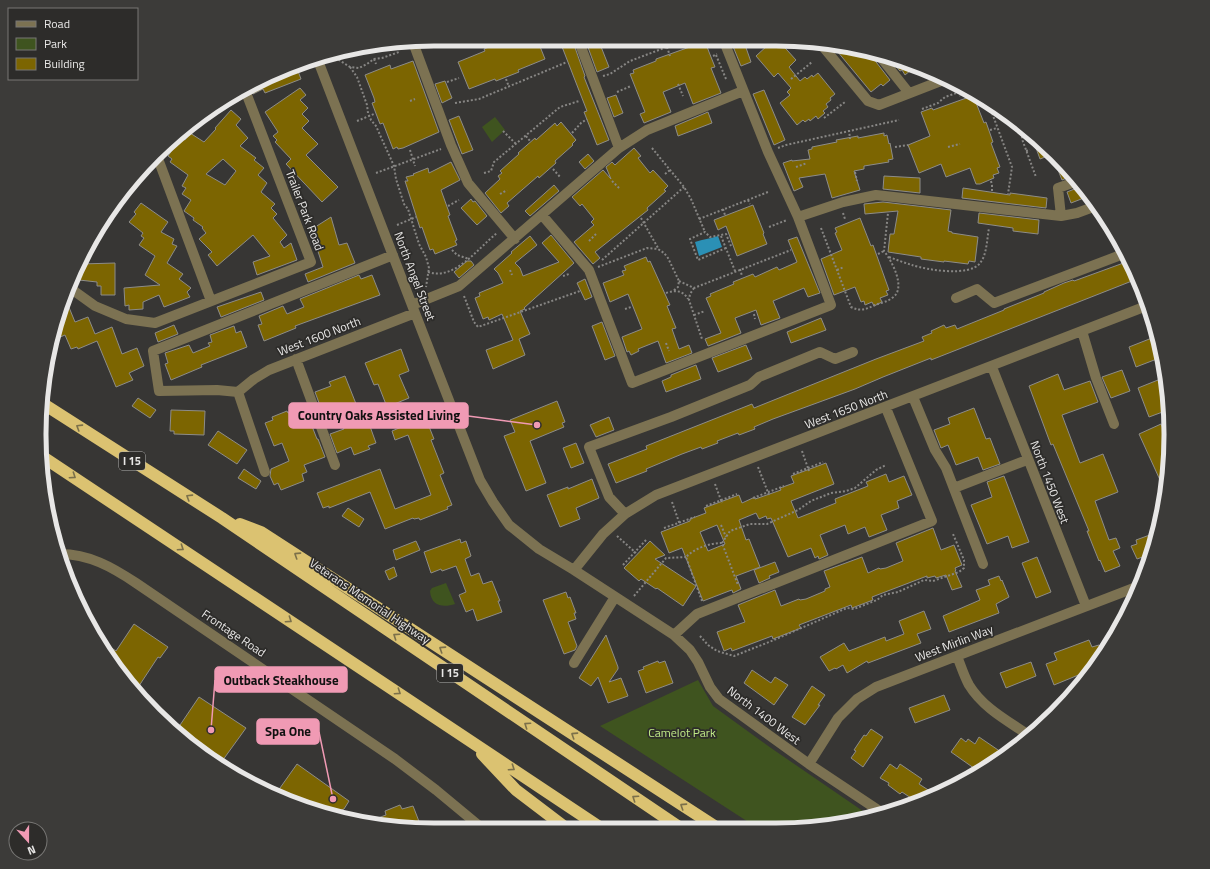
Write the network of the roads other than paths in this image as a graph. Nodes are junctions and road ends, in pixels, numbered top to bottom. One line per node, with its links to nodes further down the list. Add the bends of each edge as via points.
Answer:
1 (581, 46): 11 (street)
2 (726, 46): 8 (street)
3 (415, 47): 18 (street, via 468,183)
4 (825, 49): 9 (street, via 868,101 879,105)
5 (884, 62): 9 (street)
6 (319, 64): 19 (street, North Angel Street)
7 (938, 82): 9 (street)
8 (743, 91): 11 (street, West 1600 North, via 647,130); 17 (street)
9 (910, 93)
10 (247, 94): 23 (street, Trailer Park Road, via 311,262)
11 (620, 148): 15 (street, West 1600 North)
12 (159, 161): 23 (street)
13 (1072, 183): 16 (street, via 1058,188)
14 (1091, 208): 16 (street)
15 (542, 215): 17 (street, via 590,270 632,383 831,305); 18 (street, West 1600 North)
16 (1061, 216): 17 (street, via 876,195 843,202)
17 (794, 218)
18 (515, 238): 25 (street, West 1600 North, via 459,286)
19 (393, 255): 25 (street, North Angel Street); 30 (street, via 153,351 159,391)
20 (1120, 255): 22 (street, via 994,303 977,289)
21 (74, 291): 23 (street, Trailer Park Road, via 95,306 126,319 155,323)
22 (956, 298)
23 (211, 301)
24 (1142, 308): 26 (street, West 1650 North)
25 (413, 309): 28 (street, West 1600 North); 42 (street, North Angel Street, via 480,480)
26 (1082, 331): 29 (street, West 1650 North); 34 (street, via 1096,378)
27 (853, 352): 40 (street, via 835,359 820,352 759,377 750,385 589,448 609,496)
28 (296, 359): 30 (street, West 1600 North, via 269,370); 37 (street)
29 (992, 367): 31 (street, West 1650 North); 36 (street, North 1450 West)
30 (238, 392): 38 (street)
31 (913, 397): 33 (street, West 1650 North); 39 (street)
32 (47, 407): 41 (highway, Veterans Memorial Highway / I 15, one-way to 32)
33 (886, 408): 40 (street, West 1650 North, via 656,495); 49 (street, via 932,521 697,614)
34 (1114, 424)
35 (47, 460): 53 (highway, one-way to 53)
36 (1027, 460): 39 (street); 48 (street, North 1450 West)
37 (335, 466)
38 (265, 472)
39 (954, 488): 44 (street)
40 (626, 514): 45 (street, West 1650 North, via 603,534)
41 (222, 518): 59 (highway, Veterans Memorial Highway / I 15, one-way to 41); 60 (highway, one-way to 41, via 261,532)
42 (509, 525): 45 (street, North 1400 West, via 539,549)
43 (66, 555): 56 (street, Frontage Road, via 97,561 148,591 395,759)
44 (983, 564)
45 (574, 570): 47 (street, North 1400 West)
46 (1131, 589): 48 (street, West Mirlin Way)
47 (615, 597): 49 (street, North 1400 West); 51 (street)
48 (1086, 606): 50 (street, West Mirlin Way)
49 (674, 635): 54 (street, North 1400 West, via 690,650 719,699)
50 (957, 656): 52 (street, via 968,684 979,699); 54 (street, West Mirlin Way, via 876,687 856,699 838,718)
51 (574, 663)
52 (1025, 733)
53 (468, 738): 57 (highway, via 516,790); 58 (highway, one-way to 58)
54 (808, 764): 55 (street, North 1400 West)
55 (877, 810)
56 (477, 823)
57 (559, 823)
58 (594, 823)
59 (672, 823)
60 (710, 823)

